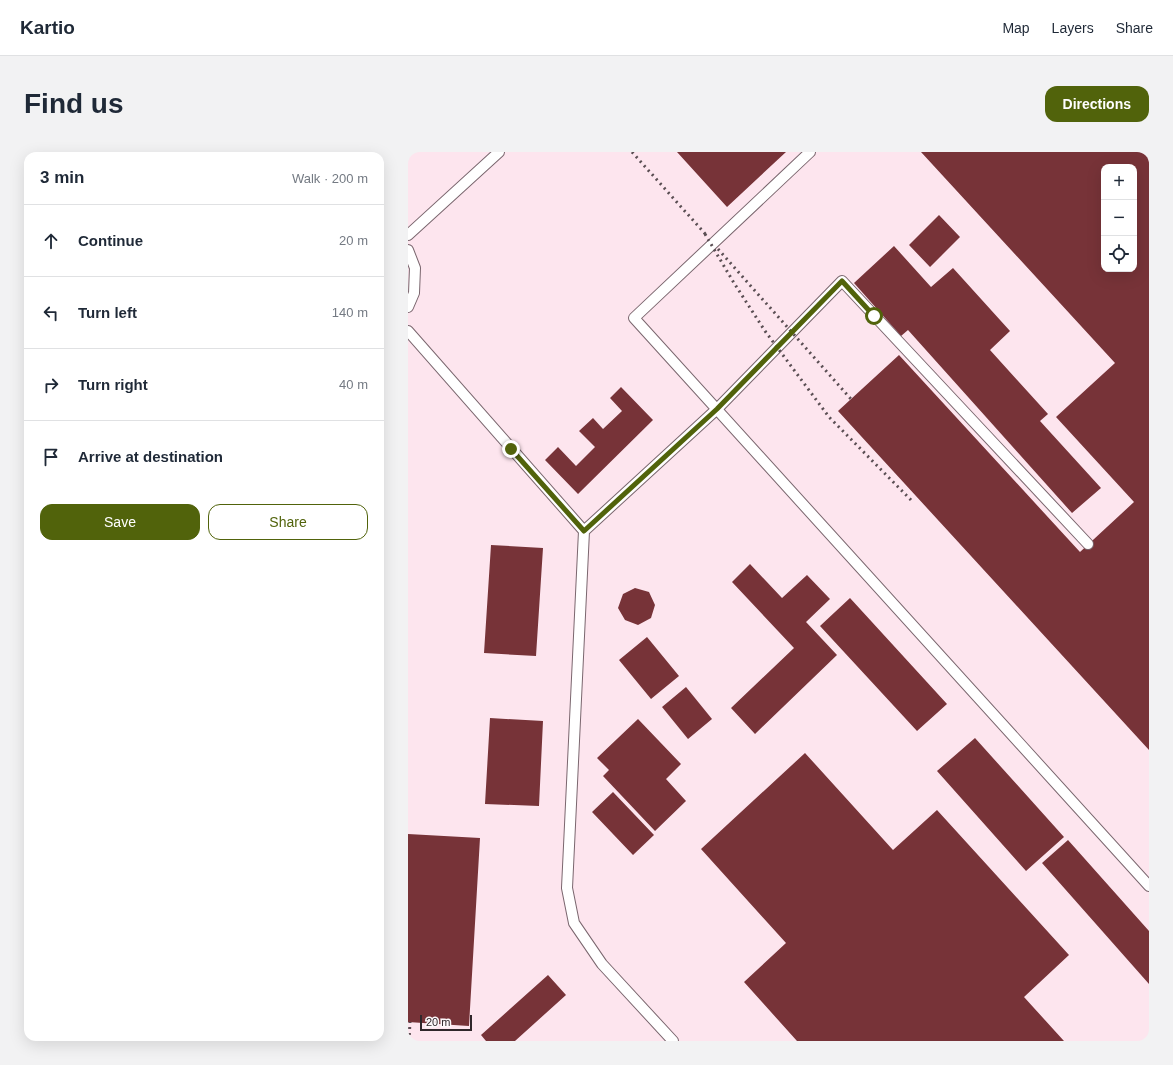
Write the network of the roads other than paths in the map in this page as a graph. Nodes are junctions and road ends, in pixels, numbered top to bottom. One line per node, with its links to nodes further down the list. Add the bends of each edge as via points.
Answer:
1 (499, 152): 3 (lane)
2 (810, 152): 7 (lane, via 634,318)
3 (408, 235)
4 (408, 250): 5 (lane, via 416,268 414,293)
5 (408, 306)
6 (408, 331): 8 (lane)
7 (717, 409): 8 (lane); 9 (lane, via 842,281); 10 (lane)
8 (584, 531): 11 (lane, via 567,888 574,923 602,964)
9 (1088, 544)
10 (1149, 886)
11 (673, 1041)

